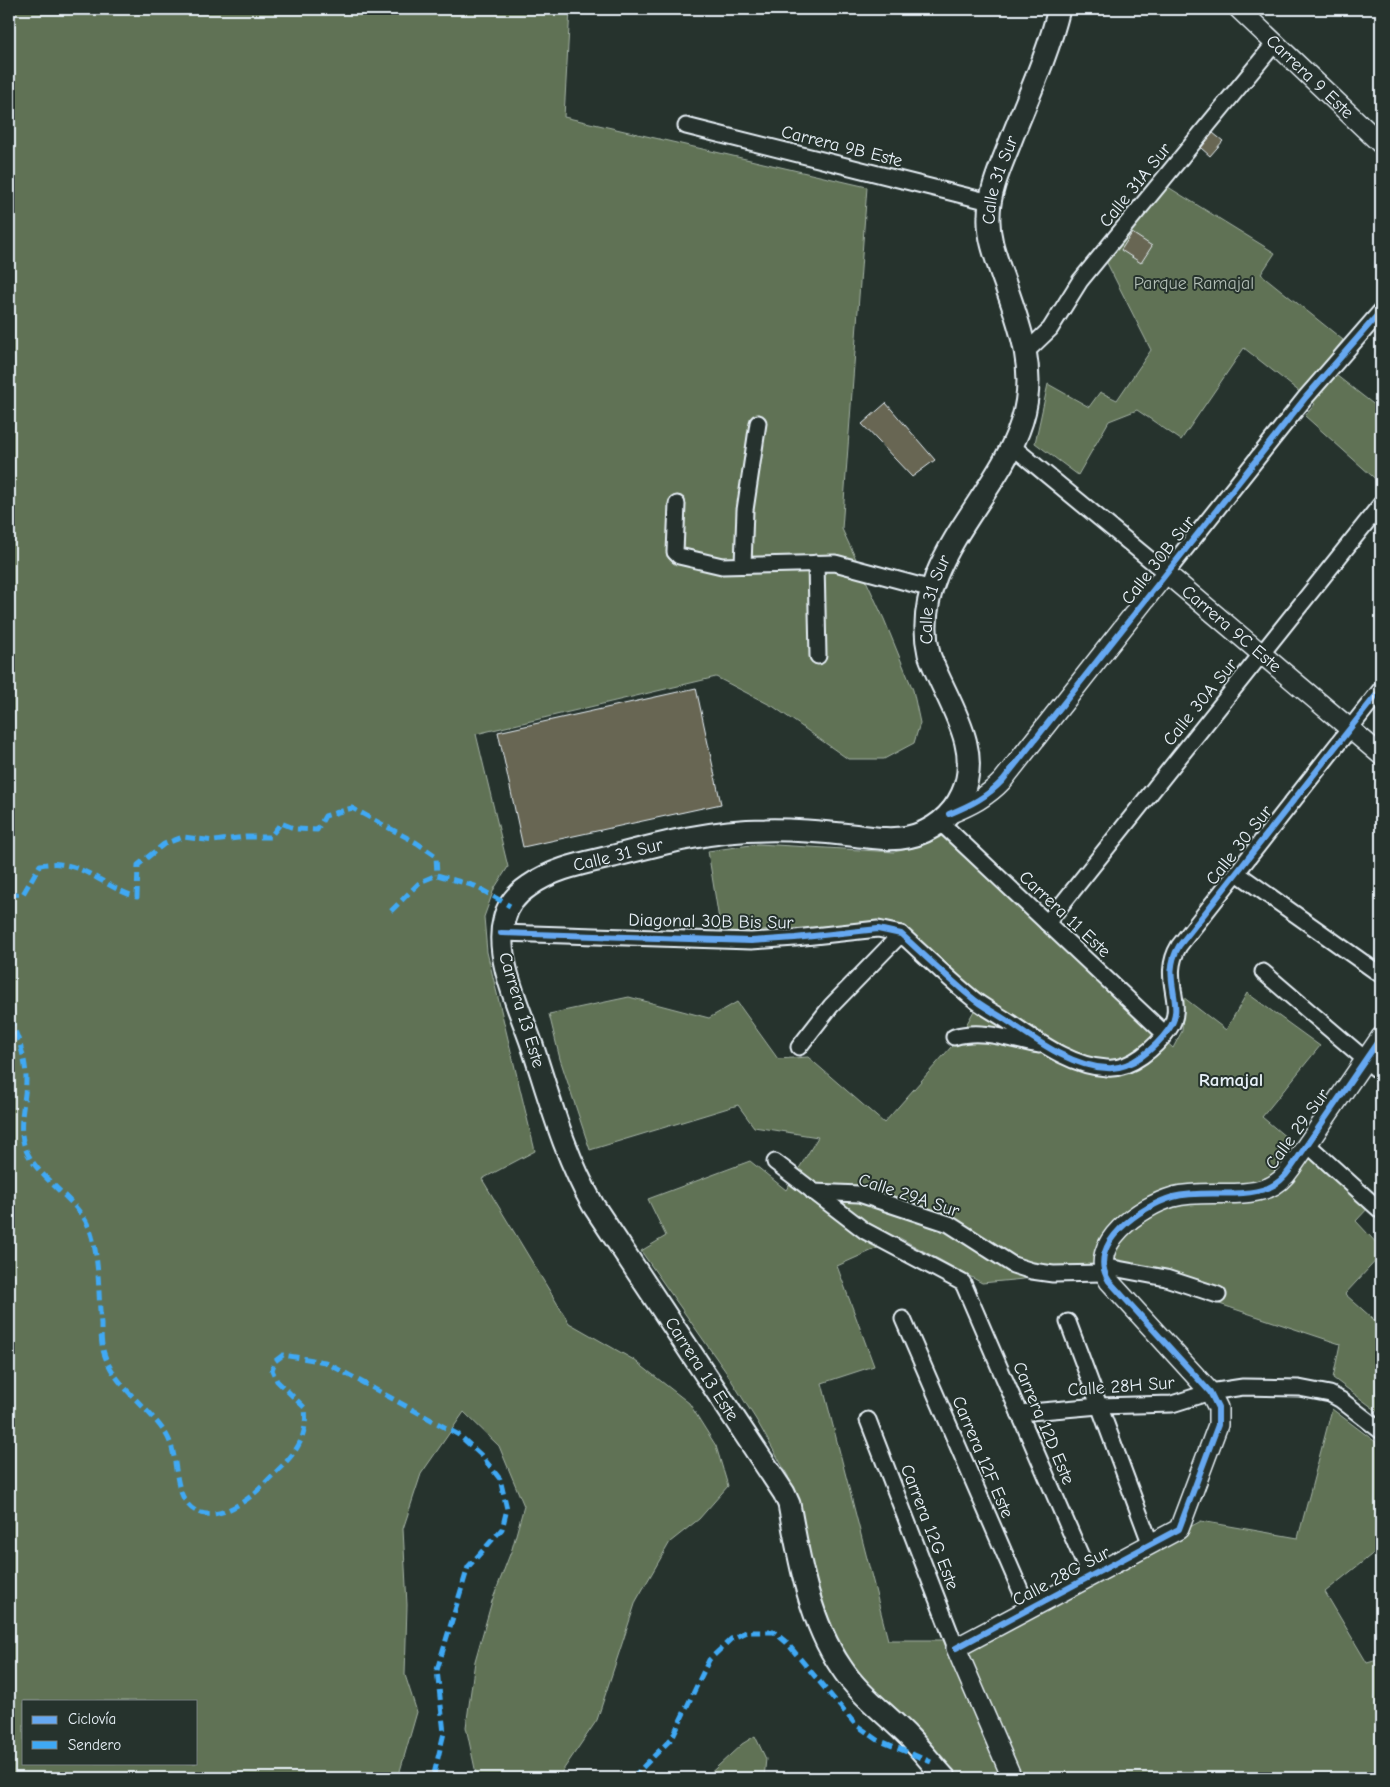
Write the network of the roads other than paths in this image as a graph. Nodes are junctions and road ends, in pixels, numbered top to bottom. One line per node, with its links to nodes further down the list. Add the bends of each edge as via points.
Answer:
1 (1238, 9): 3 (street, Carrera 9 Este)
2 (1054, 10): 6 (main road, Calle 31 Sur)
3 (1275, 43): 5 (street, Carrera 9 Este); 8 (street, Calle 31A Sur, via 1080,281 1050,330)
4 (686, 126): 6 (street, Carrera 9B Este)
5 (1381, 144)
6 (990, 202): 8 (main road, Calle 31 Sur, via 991,242)
7 (1381, 311): 15 (street, Calle 30B Sur, via 1306,396)
8 (1026, 351): 10 (main road, Calle 31 Sur, via 1028,390)
9 (758, 423): 14 (street, via 745,510)
10 (1012, 446): 15 (street, Carrera 9C Este); 16 (main road, Calle 31 Sur, via 944,558)
11 (677, 504): 14 (street, via 675,552 679,556 722,566)
12 (1381, 504): 17 (street, Calle 30A Sur)
13 (816, 563): 14 (street); 16 (street, via 836,563); 18 (street)
14 (743, 565)
15 (1166, 574): 17 (street, Carrera 9C Este); 22 (street, Calle 30B Sur, via 1003,780 981,800)
16 (932, 589): 22 (main road, Calle 31 Sur, via 925,639 964,736 969,759 966,783 956,804)
17 (1262, 654): 20 (street, Carrera 9C Este); 24 (street, Calle 30A Sur)
18 (818, 656)
19 (1381, 689): 20 (street, Calle 30 Sur)
20 (1350, 729): 21 (street, Carrera 9C Este); 23 (street, Calle 30 Sur)
21 (1381, 755)
22 (944, 818): 24 (street, Carrera 11 Este); 25 (main road, Calle 31 Sur, via 919,834 894,839 785,830 730,832 664,843 572,866 542,878 519,894 510,906)
23 (1237, 872): 28 (street); 29 (street, Calle 30 Sur, via 1173,955 1170,979 1176,1012)
24 (1047, 923): 29 (street, Carrera 11 Este)
25 (502, 933): 26 (street, Diagonal 30B Bis Sur, via 751,940 878,929); 53 (main road, Carrera 13 Este, via 505,962 557,1126 576,1173 593,1205 784,1494 811,1603 841,1667)
26 (900, 934): 32 (street, via 831,1006); 33 (street, via 972,998)
27 (1263, 972): 34 (street)
28 (1381, 975)
29 (1165, 1034): 33 (street, via 1134,1061 1114,1068 1079,1061)
30 (954, 1037): 33 (street, via 967,1033 981,1034)
31 (1381, 1037): 34 (street, Calle 29 Sur)
32 (799, 1046)
33 (1048, 1047)
34 (1365, 1059): 35 (street); 36 (street, Calle 29 Sur)
35 (1381, 1073)
36 (1307, 1144): 39 (street); 40 (street, Calle 29 Sur, via 1284,1177 1270,1187 1172,1198 1147,1210 1112,1236 1104,1249)
37 (776, 1162): 38 (street)
38 (813, 1192): 40 (street, Calle 29A Sur, via 859,1194 949,1224 1013,1265 1032,1271 1053,1274); 46 (street, Carrera 12D Este, via 865,1231 964,1283)
39 (1381, 1211)
40 (1103, 1269): 41 (street, Calle 29A Sur, via 1166,1278); 44 (street, via 1114,1288)
41 (1218, 1295)
42 (903, 1319): 51 (street, Carrera 12F Este)
43 (1068, 1322): 45 (street)
44 (1210, 1392): 45 (street, Calle 28H Sur, via 1172,1404); 48 (street, Calle 28H Sur, via 1243,1388 1299,1388 1330,1394); 49 (street, Calle 28G Sur, via 1218,1408 1218,1425 1179,1529)
45 (1099, 1406): 46 (street, Calle 28H Sur); 49 (street)
46 (1019, 1413): 50 (street, Carrera 12D Este)
47 (868, 1420): 52 (street, Carrera 12G Este)
48 (1381, 1431)
49 (1151, 1545): 50 (street, Calle 28G Sur)
50 (1090, 1577): 51 (street, Calle 28G Sur)
51 (1029, 1610): 52 (street, Calle 28G Sur)
52 (956, 1648): 54 (street)
53 (945, 1778)
54 (1012, 1778)

